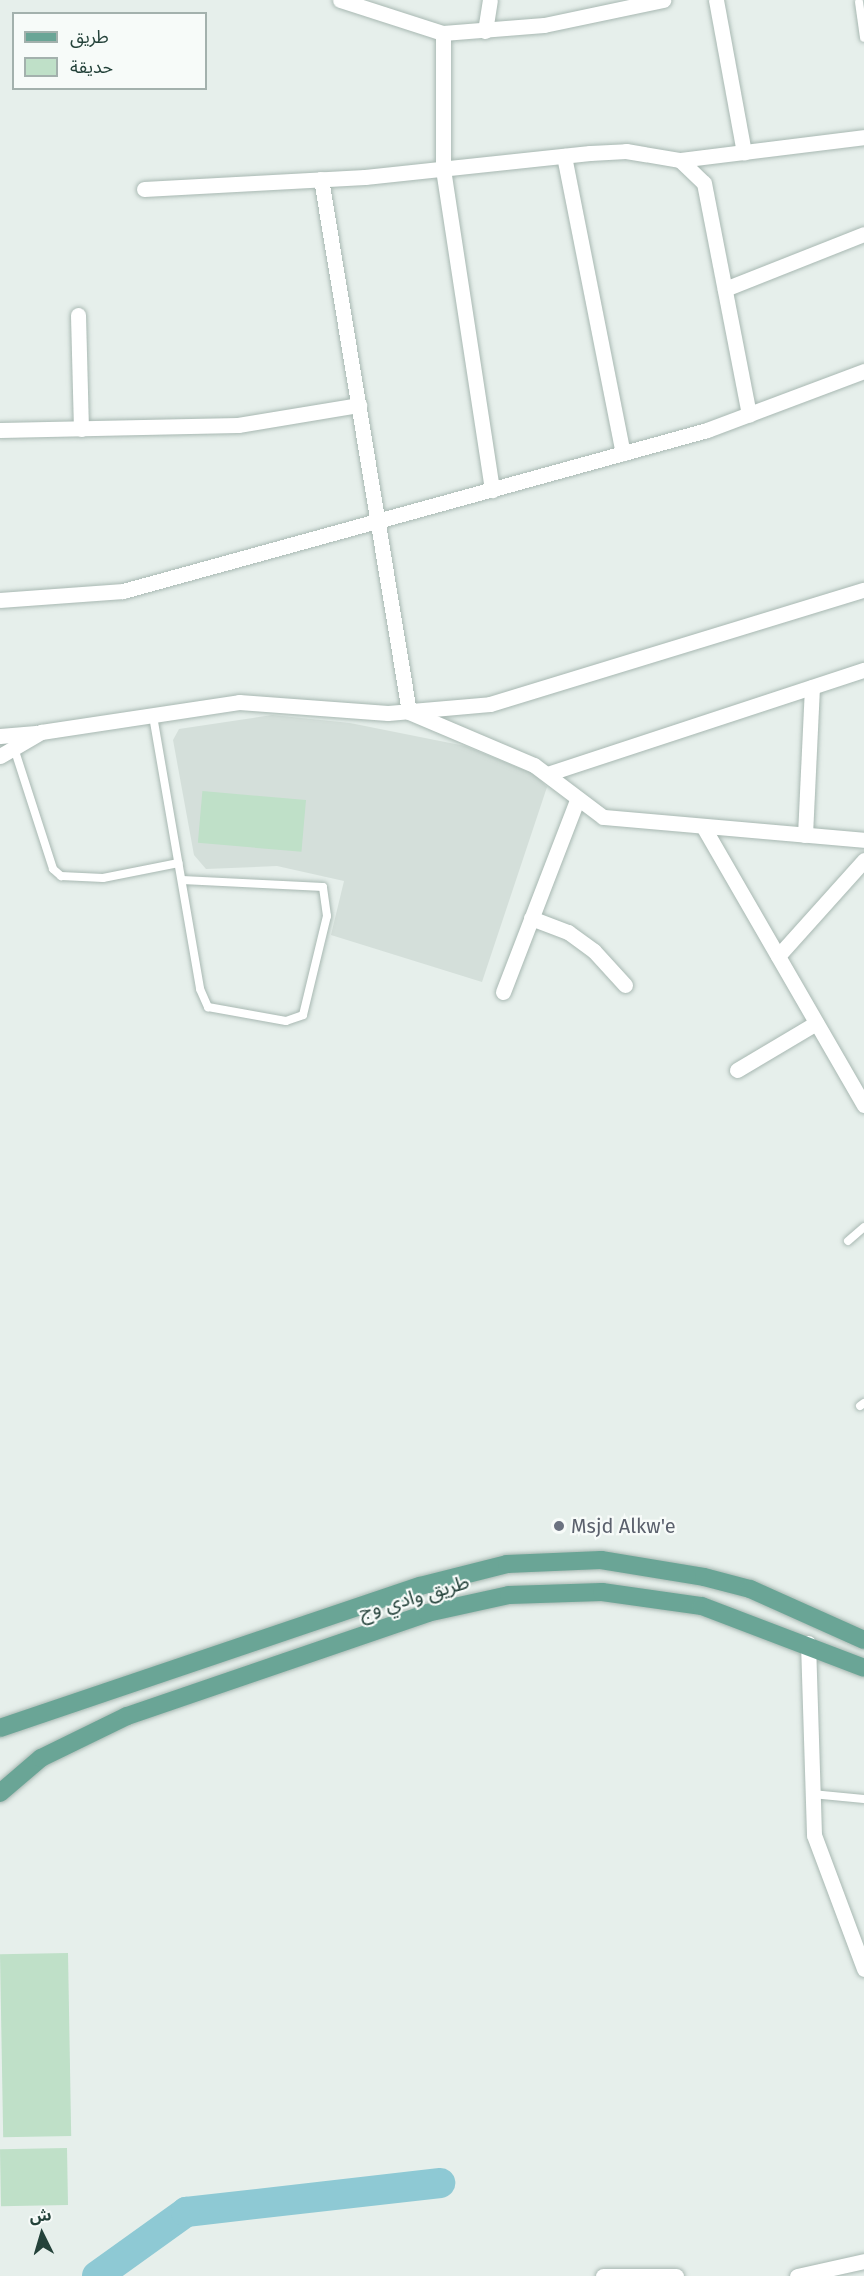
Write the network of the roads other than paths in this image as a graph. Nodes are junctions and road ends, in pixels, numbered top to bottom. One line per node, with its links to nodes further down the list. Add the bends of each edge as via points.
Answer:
1 (490, 0): 6 (street)
2 (663, 0): 6 (street)
3 (716, 0): 10 (street)
4 (345, 1): 7 (street)
5 (859, 2): 8 (lane)
6 (485, 31): 7 (street)
7 (443, 33): 13 (street)
8 (864, 38)
9 (864, 137): 10 (street)
10 (744, 152): 12 (street)
11 (564, 156): 12 (street, via 626,151); 13 (street); 24 (street)
12 (680, 160): 17 (street, via 704,183)
13 (442, 169): 14 (street); 25 (street)
14 (321, 179): 15 (street); 20 (street)
15 (144, 189)
16 (864, 234): 17 (street)
17 (725, 289): 21 (street)
18 (78, 315): 22 (street)
19 (864, 371): 21 (street)
20 (359, 405): 22 (street, via 238,425); 26 (street)
21 (749, 414): 24 (street)
22 (81, 429): 23 (street)
23 (0, 430)
24 (623, 453): 25 (street)
25 (492, 490): 26 (street)
26 (378, 522): 28 (street, via 123,591); 31 (street)
27 (864, 590): 31 (street, via 490,704)
28 (0, 600)
29 (864, 670): 30 (street)
30 (812, 687): 37 (street); 40 (street)
31 (409, 711): 32 (street, via 239,702); 37 (street)
32 (153, 716): 33 (street); 43 (lane)
33 (41, 732): 34 (street); 35 (street)
34 (0, 736)
35 (14, 748): 36 (street); 43 (lane, via 53,869 61,876 103,878)
36 (0, 756)
37 (547, 774): 38 (street)
38 (577, 800): 39 (street, via 603,817); 45 (street)
39 (704, 828): 40 (street); 46 (street)
40 (805, 835): 41 (street)
41 (864, 840)
42 (864, 860): 46 (street)
43 (179, 863): 44 (lane)
44 (182, 880): 44 (lane, via 208,1007 286,1021 303,1015 327,916 324,887)
45 (531, 918): 47 (street, via 568,932 594,951); 48 (street)
46 (778, 956): 49 (street)
47 (625, 985)
48 (503, 992)
49 (816, 1023): 50 (street); 51 (street)
50 (738, 1070)
51 (864, 1105)
52 (864, 1227): 53 (lane)
53 (848, 1241)
54 (864, 1640): 57 (main road, طريق وادي وج, via 750,1589 704,1577 601,1560 507,1564 420,1586)
55 (808, 1643): 56 (main road, طريق وادي وج); 58 (main road, طريق وادي وج, via 745,1618 650,1597 552,1591 509,1595 427,1612 126,1716 41,1758); 59 (street)
56 (864, 1668)
57 (0, 1728)
58 (0, 1793)
59 (810, 1794): 60 (lane); 61 (street, via 814,1835)
60 (864, 1799)
61 (864, 1969)
62 (864, 2261): 65 (street)
63 (603, 2276): 64 (street)
64 (676, 2276)
65 (797, 2276)

